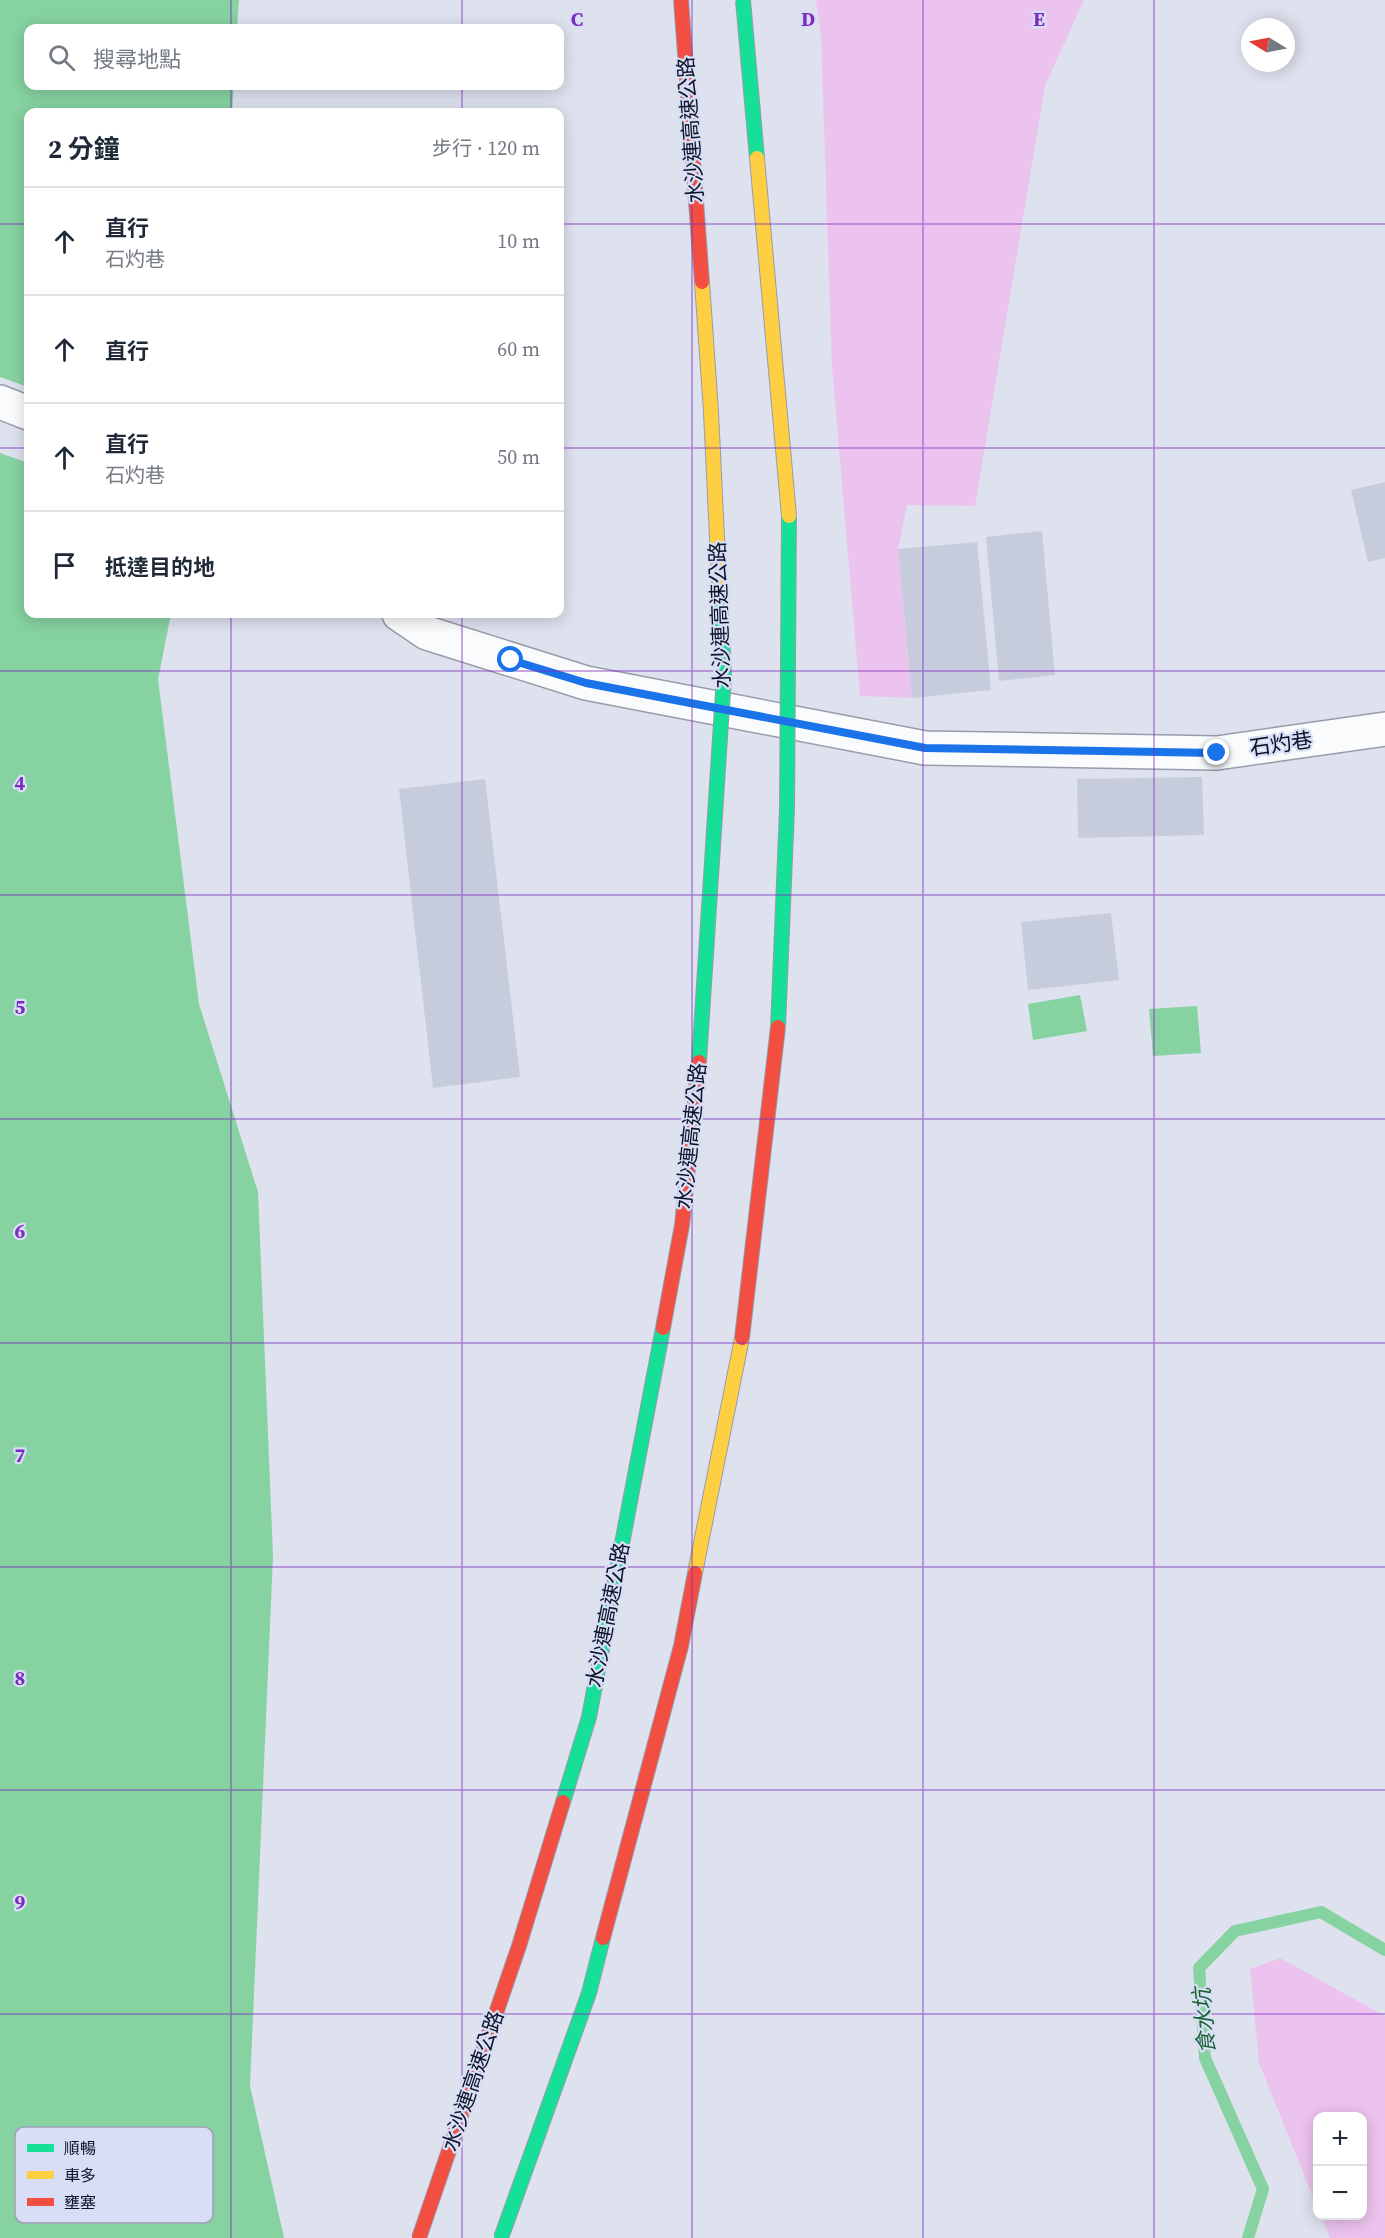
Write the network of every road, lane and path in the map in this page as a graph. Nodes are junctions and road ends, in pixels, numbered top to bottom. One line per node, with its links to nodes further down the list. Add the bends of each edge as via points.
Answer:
1 (681, 0): 7 (highway, 水沙連高速公路, bridge, via 711,412 724,676 702,1031 682,1225 589,1717 519,1946)
2 (743, 0): 8 (highway, bridge, via 789,506 787,809 778,1031 743,1330 681,1646 589,1993)
3 (0, 402): 4 (street)
4 (24, 411)
5 (405, 618): 6 (street, 石灼巷, bridge, via 427,633 586,683 925,748 1217,753)
6 (1385, 729)
7 (418, 2238)
8 (501, 2238)

